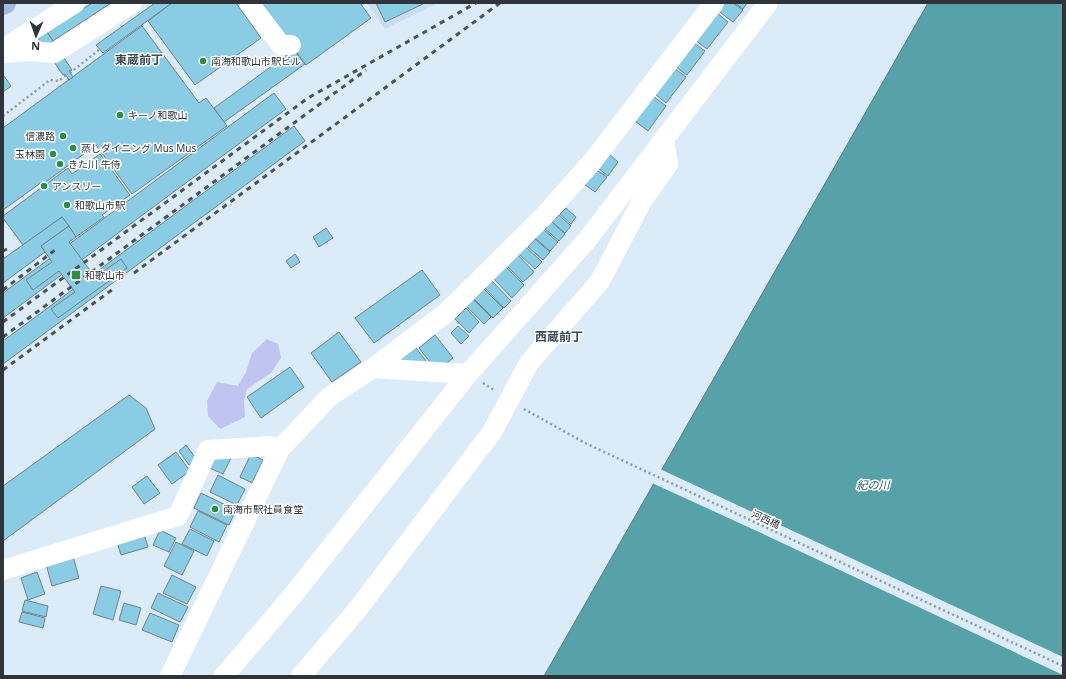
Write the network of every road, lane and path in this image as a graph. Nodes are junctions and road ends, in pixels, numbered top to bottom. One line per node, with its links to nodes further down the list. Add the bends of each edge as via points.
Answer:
1 (75, 3): 7 (street)
2 (132, 3): 9 (street, via 54,53)
3 (249, 3): 6 (street, via 281,45)
4 (714, 3): 14 (street, via 592,162 545,215 446,313)
5 (768, 3): 13 (street)
6 (291, 45)
7 (3, 49)
8 (100, 49): 10 (path)
9 (3, 52)
10 (70, 73)
11 (66, 75): 12 (path, via 59,81 50,80)
12 (3, 116)
13 (664, 140): 15 (street, via 587,240); 23 (street, via 668,164 642,201 600,281 529,364 492,432 357,610)
14 (373, 368): 15 (street); 18 (street, via 329,397)
15 (468, 374): 16 (path); 22 (street, via 293,595)
16 (495, 391)
17 (522, 407): 20 (path, 河西橋, via 585,443)
18 (280, 449): 19 (street, via 270,446 208,450 178,516); 21 (street)
19 (3, 570)
20 (1063, 666)
21 (170, 676)
22 (224, 676)
23 (301, 676)

